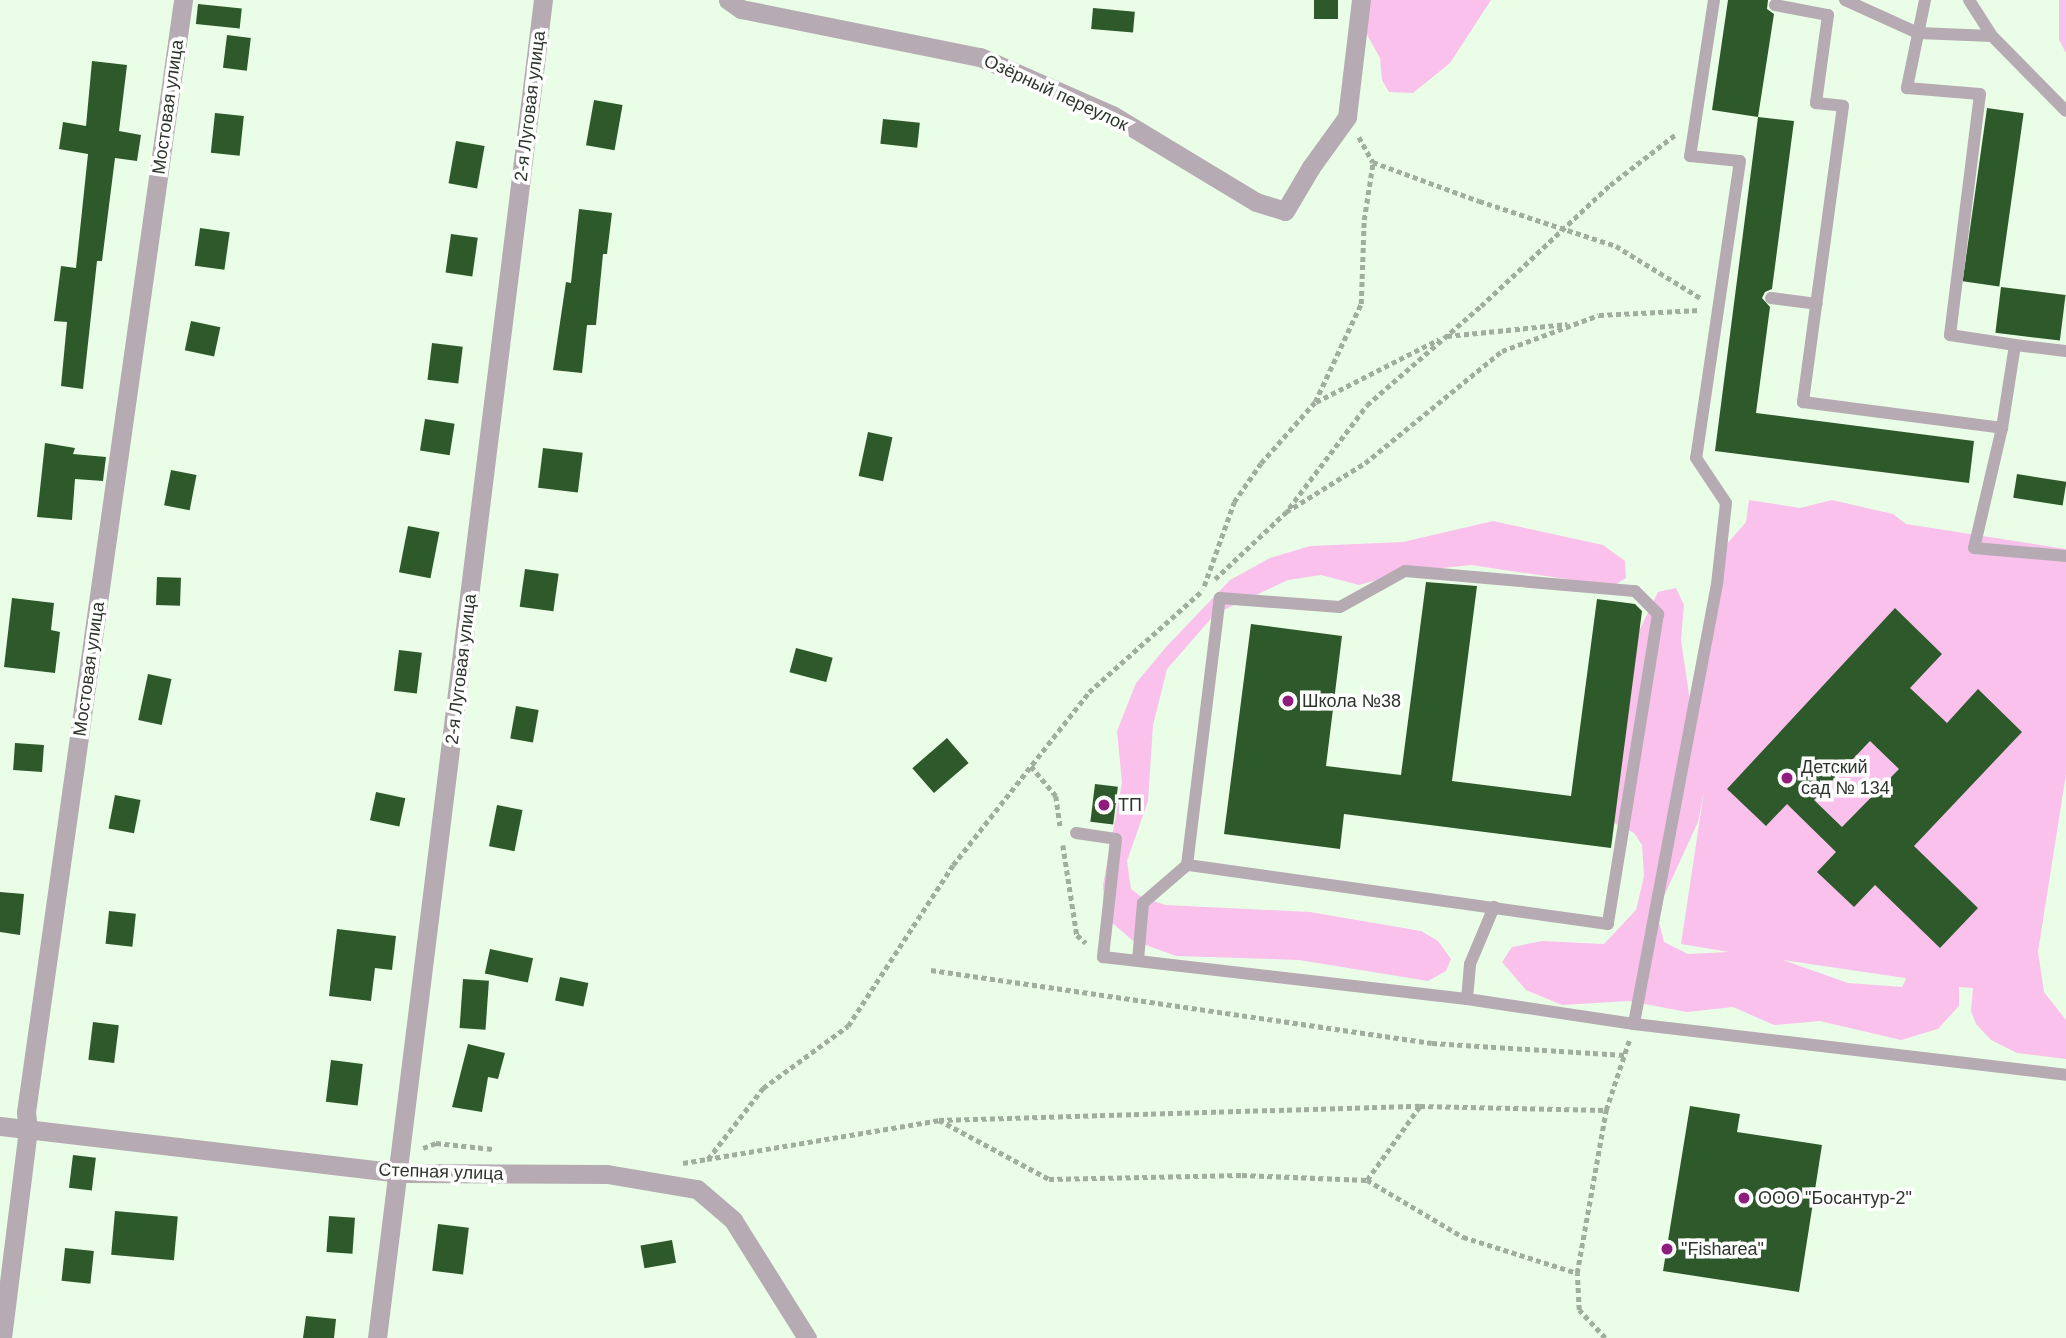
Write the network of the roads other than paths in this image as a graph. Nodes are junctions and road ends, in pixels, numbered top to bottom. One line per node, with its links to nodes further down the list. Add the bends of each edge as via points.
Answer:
1 (183, 0): 29 (street, Мостовая улица, via 26,1112)
2 (543, 0): 30 (street, 2-я Луговая улица)
3 (729, 0): 4 (street, Озёрный переулок, via 741,9 980,57 1112,115 1256,202 1286,211 1347,117)
4 (1361, 0)
5 (1714, 0): 13 (lane, via 1690,156 1740,161)
6 (1845, 0): 10 (lane)
7 (1925, 0): 10 (lane)
8 (1969, 0): 11 (lane)
9 (1775, 5): 16 (lane, via 1828,15 1816,103 1843,106)
10 (1918, 33): 11 (lane); 17 (lane, via 1907,88 1980,94 1950,335)
11 (1992, 36): 12 (lane)
12 (2066, 111)
13 (1720, 295): 14 (lane); 26 (lane, via 1696,458 1726,503 1717,584)
14 (1735, 295)
15 (1771, 298): 16 (lane)
16 (1817, 304): 19 (lane, via 1803,402)
17 (2015, 345): 18 (lane); 19 (lane)
18 (2066, 351)
19 (2002, 428): 20 (lane, via 1974,548)
20 (2066, 556)
21 (1076, 833): 24 (lane, via 1116,839 1103,957)
22 (1187, 865): 23 (lane); 23 (lane, via 1220,598 1340,607 1405,571 1635,591 1658,614 1608,924); 24 (lane, via 1143,903)
23 (1494, 907): 25 (lane, via 1470,964)
24 (1138, 960): 25 (lane)
25 (1467, 999): 26 (lane)
26 (1634, 1024): 27 (lane)
27 (2066, 1075)
28 (0, 1126): 29 (street, Степная улица)
29 (28, 1129): 30 (street, Степная улица); 31 (street, Мостовая улица)
30 (398, 1173): 32 (street, 2-я Луговая улица); 33 (street, Степная улица, via 607,1174 697,1189 733,1220)
31 (2, 1338)
32 (377, 1338)
33 (807, 1338)

